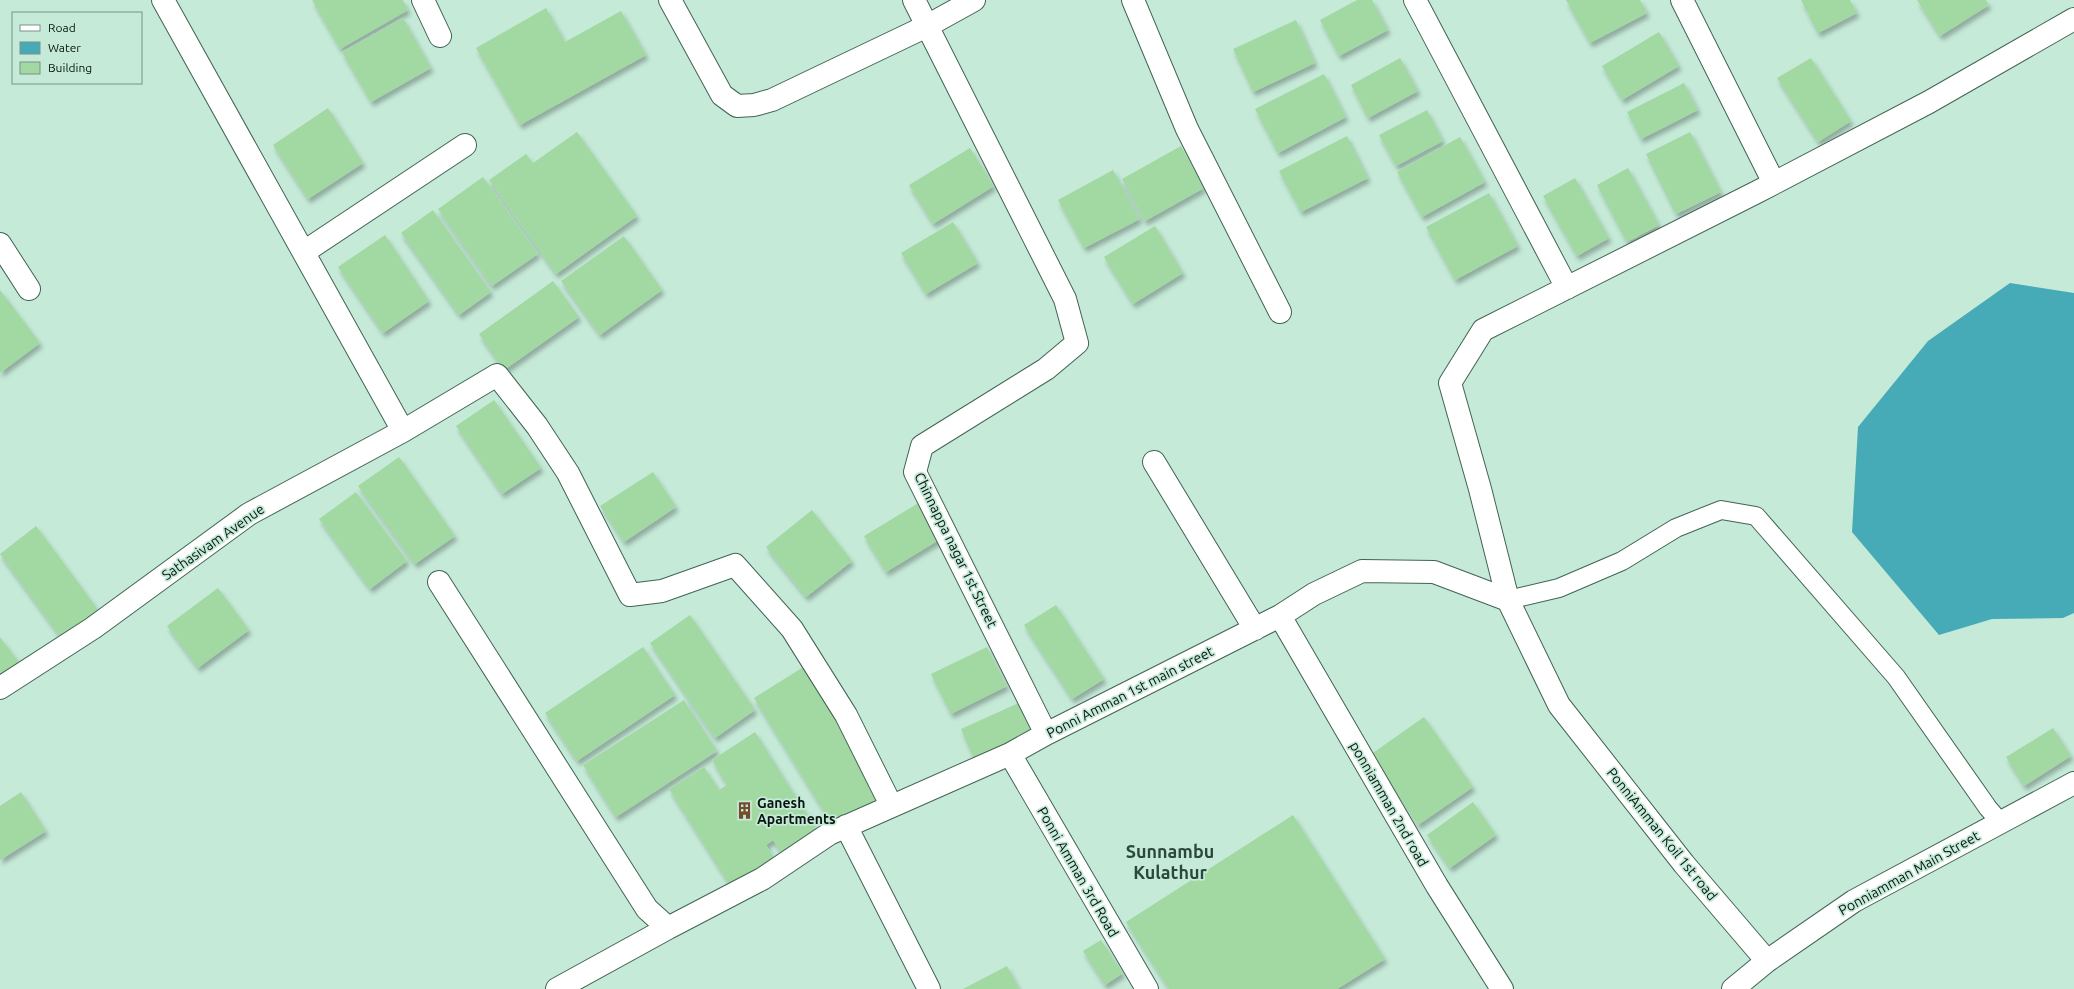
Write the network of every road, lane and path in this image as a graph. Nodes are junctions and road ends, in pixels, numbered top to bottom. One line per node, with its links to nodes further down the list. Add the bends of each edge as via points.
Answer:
1 (163, 0): 15 (street)
2 (423, 0): 11 (street)
3 (670, 0): 10 (street, via 722,95 737,106 772,100)
4 (914, 0): 10 (street)
5 (974, 0): 10 (street)
6 (1133, 0): 18 (street, via 1187,129)
7 (1415, 0): 16 (street)
8 (1682, 0): 13 (street)
9 (2074, 19): 13 (street, PonniAmman Koil 1st road, via 1928,102)
10 (927, 26): 26 (street, Chinnappa nagar 1st Street, via 1065,299 1077,343 1046,369 922,446 915,472)
11 (440, 36)
12 (465, 145): 15 (street)
13 (1774, 183): 16 (street, PonniAmman Koil 1st road)
14 (0, 244): 17 (street)
15 (304, 252): 19 (street)
16 (1567, 288): 22 (street, PonniAmman Koil 1st road, via 1483,330 1450,383)
17 (29, 289)
18 (1280, 312)
19 (403, 430): 25 (street, Sathasivam Avenue, via 249,514 93,628); 29 (street, Sathasivam Avenue, via 497,375 537,426 568,473 630,596 662,591 735,565 792,629 846,715)
20 (1154, 462): 24 (street)
21 (439, 582): 32 (street, via 647,909)
22 (1508, 600): 23 (street, Ponni Amman 1st main street, via 1434,572 1362,571 1314,594); 30 (lane, via 1559,588 1622,561 1676,528 1721,510 1756,516 1896,677); 33 (street, PonniAmman Koil 1st road, via 1559,705 1684,864)
23 (1280, 616): 24 (street, Ponni Amman 1st main street); 37 (street, ponniamman 2nd road, via 1437,886)
24 (1255, 629): 26 (street, Ponni Amman 1st main street)
25 (0, 688)
26 (1046, 734): 27 (street, Ponni Amman 1st main street)
27 (1010, 754): 29 (street, Ponni Amman 1st main street); 36 (street, Ponni Amman 3rd Road)
28 (2074, 783): 30 (street, Ponniamman Main Street)
29 (891, 805): 31 (street, Ponni Amman 1st main street)
30 (2000, 822): 33 (street, Ponniamman Main Street, via 1854,901)
31 (846, 826): 32 (street, Ponni Amman 1st main street, via 829,834 762,879); 35 (street)
32 (668, 928): 34 (street, Ponni Amman 1st main street)
33 (1767, 961): 38 (street, Ponniamman Main Street)
34 (557, 989)
35 (929, 989)
36 (1147, 989)
37 (1502, 989)
38 (1733, 989)

